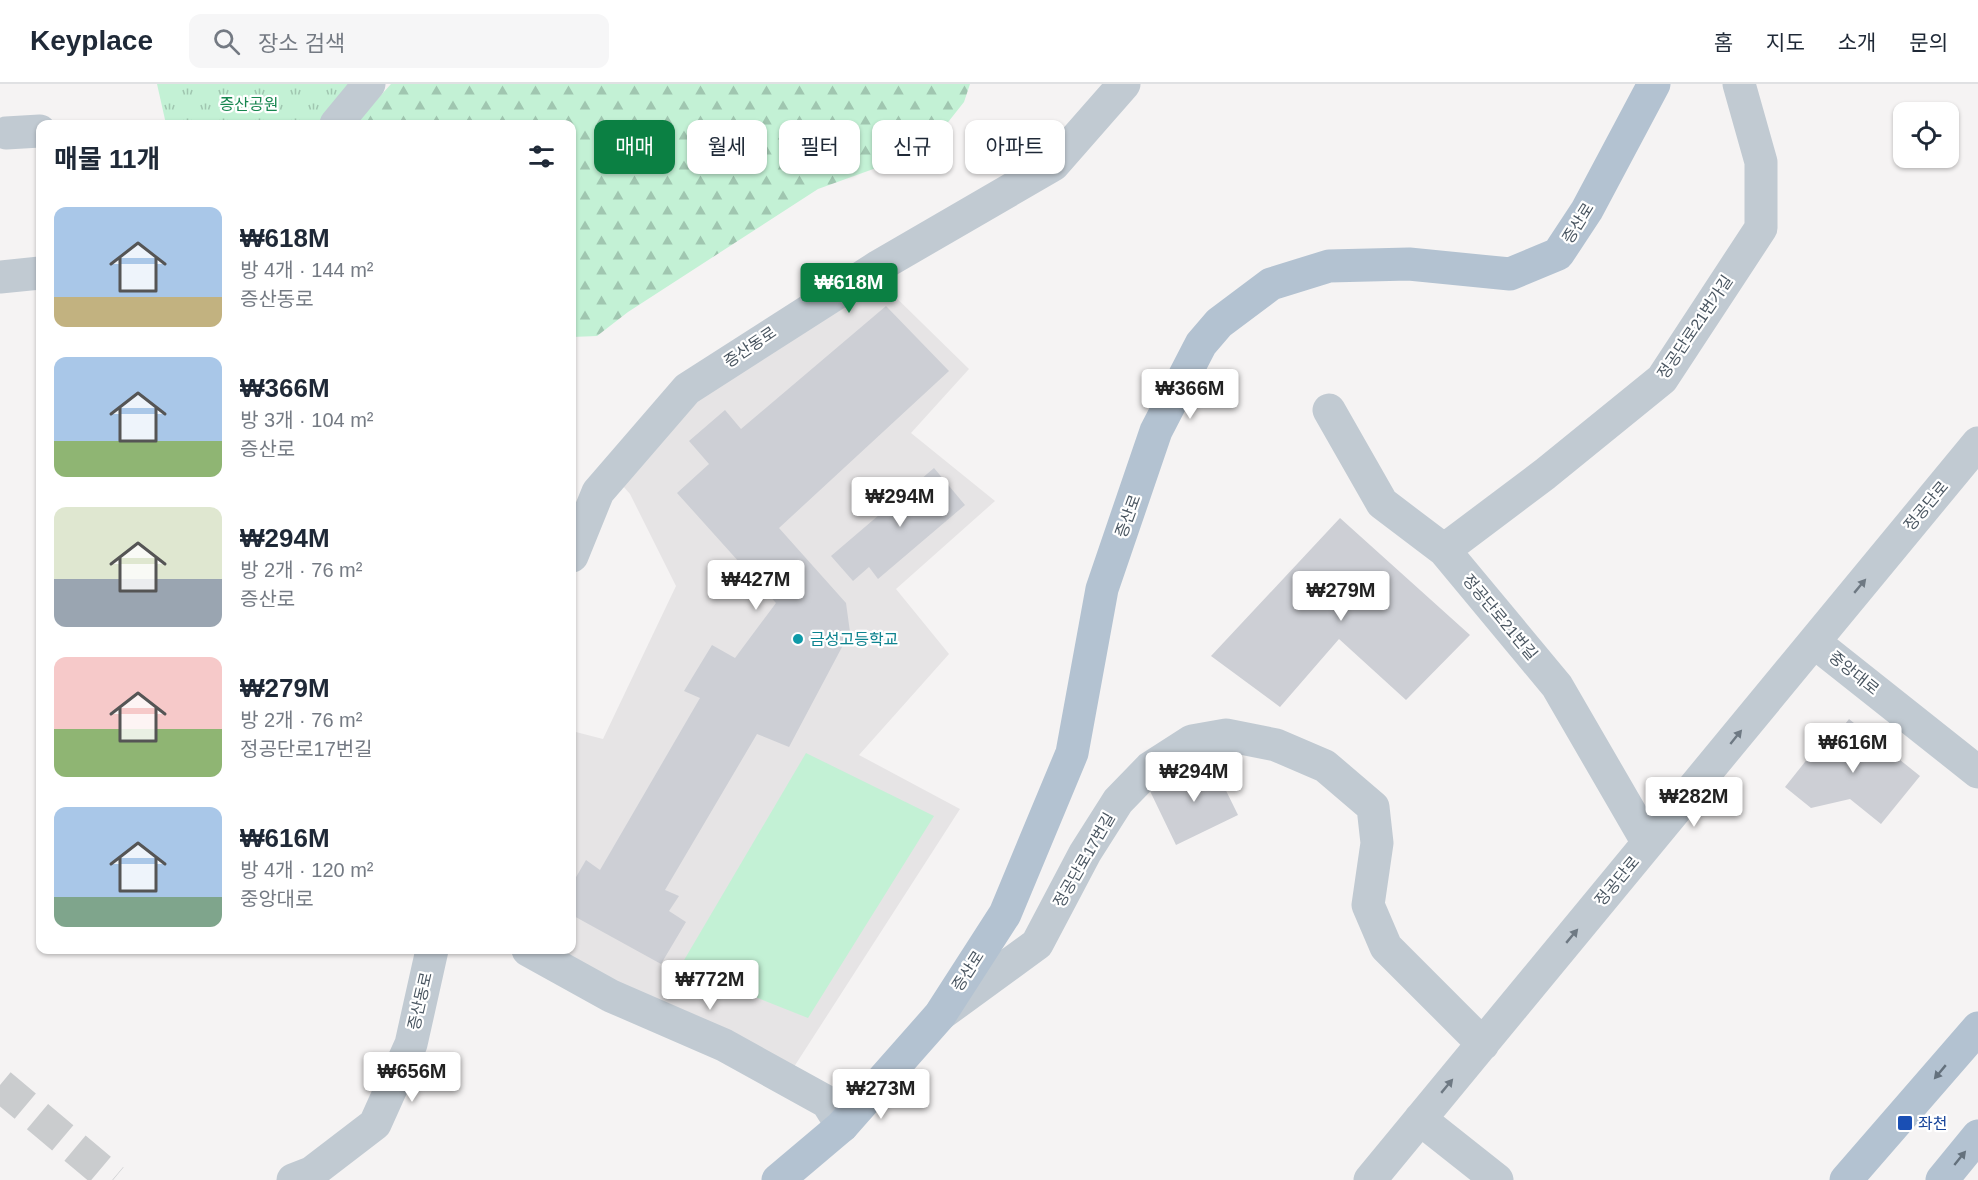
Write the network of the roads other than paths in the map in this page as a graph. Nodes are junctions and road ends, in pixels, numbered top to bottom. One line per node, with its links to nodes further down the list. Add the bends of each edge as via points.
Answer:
1 (369, 84): 5 (street)
2 (1124, 84): 12 (street, 증산동로, via 1053,165 879,266 687,389 598,492)
3 (1654, 84): 19 (main road, 증산로, via 1587,210 1558,254 1510,274 1408,264 1329,266 1271,284 1219,323 1201,344 1156,431 1102,589 1072,753 1005,914)
4 (1739, 84): 13 (street, 정공단로21번가길, via 1761,162 1761,228 1662,379)
5 (339, 120)
6 (36, 131): 7 (street)
7 (6, 133)
8 (36, 273): 9 (street)
9 (0, 277)
10 (1329, 410): 13 (street, 정공단로21번길, via 1382,503)
11 (1978, 443): 14 (street, 정공단로, one-way to 11)
12 (576, 546)
13 (1444, 550): 16 (street, 정공단로21번길, via 1557,686)
14 (1814, 642): 15 (street, 중앙대로); 16 (street, 정공단로, one-way to 14)
15 (1978, 772)
16 (1648, 843): 21 (street, 정공단로, one-way to 16)
17 (431, 954): 26 (street, 증산동로, via 411,1044 375,1124 310,1173)
18 (535, 954): 23 (street, via 611,996 724,1045 827,1102)
19 (940, 1015): 21 (street, 정공단로17번길, via 1037,944 1085,853 1119,801 1150,768 1192,741 1226,735 1276,745 1325,766 1373,807 1377,843 1368,905 1386,947); 23 (main road, 증산로)
20 (1978, 1028): 24 (main road, one-way to 24)
21 (1483, 1044): 22 (street, 정공단로, one-way to 21)
22 (1420, 1119): 28 (street, 정공단로); 29 (street)
23 (842, 1126): 27 (main road, 증산로)
24 (1889, 1132): 30 (main road); 31 (main road)
25 (1978, 1136): 32 (main road, one-way to 25)
26 (292, 1180)
27 (778, 1180)
28 (1370, 1180)
29 (1497, 1180)
30 (1846, 1180)
31 (1866, 1180)
32 (1942, 1180)

